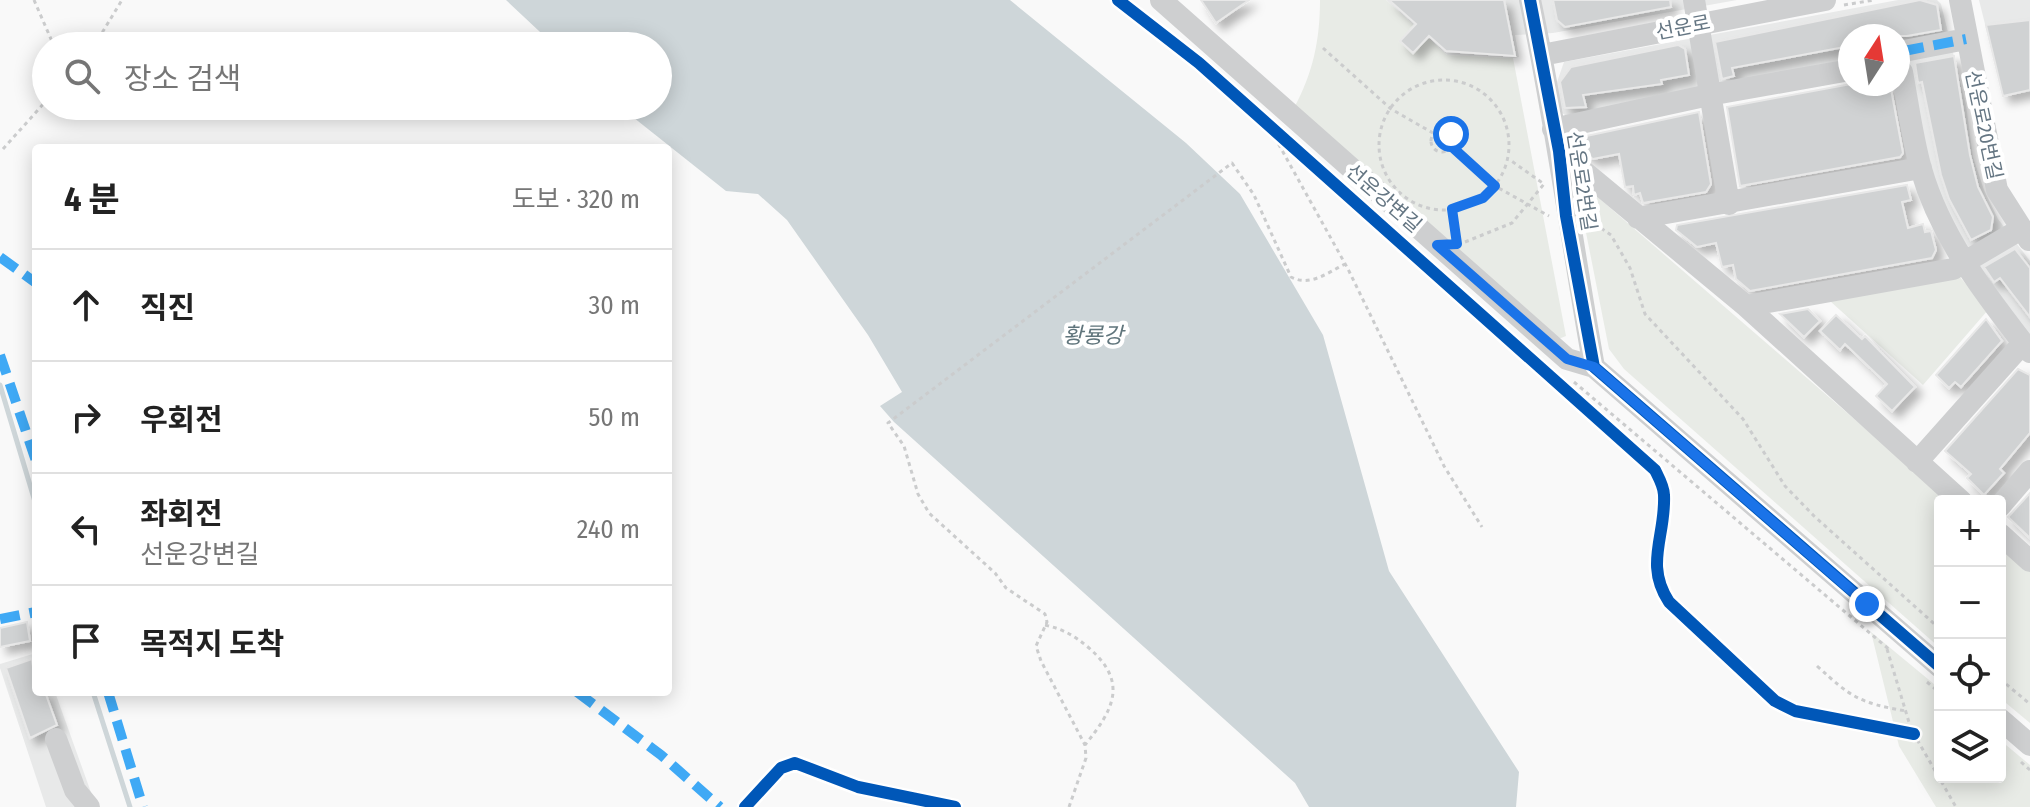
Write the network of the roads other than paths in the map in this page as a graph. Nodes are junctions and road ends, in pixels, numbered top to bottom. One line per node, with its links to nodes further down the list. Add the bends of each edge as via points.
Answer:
1 (1161, 0): 22 (street, 선운강변길, via 1567,359)
2 (1530, 0): 8 (street, 선운로2번길)
3 (1694, 0): 6 (street)
4 (1825, 0): 6 (street, 선운로)
5 (1960, 0): 7 (street, 선운로20번길)
6 (1697, 24): 8 (street, 선운로); 11 (street)
7 (1966, 39): 9 (street); 18 (street, 선운로20번길, via 1997,190)
8 (1542, 55): 13 (street, 선운로2번길)
9 (1910, 57)
10 (1838, 72): 11 (street)
11 (1709, 95): 13 (street); 16 (street)
12 (1907, 96): 15 (street)
13 (1553, 129): 14 (street, 선운로2번길)
14 (1559, 151): 17 (street, 선운로2번길); 22 (street, 선운로2번길)
15 (1921, 168): 16 (street); 19 (street)
16 (1729, 204): 17 (street)
17 (1638, 218): 20 (street, 선운로2번길)
18 (2025, 235): 19 (street)
19 (1963, 263): 20 (street); 21 (street)
20 (1746, 306): 23 (street, 선운로2번길)
21 (2026, 348): 23 (street)
22 (1594, 367): 29 (street, 선운강변길)
23 (1917, 462): 25 (street, 선운로2번길)
24 (2030, 471): 26 (street)
25 (1954, 495)
26 (2006, 499)
27 (2006, 539): 28 (street)
28 (2030, 561)
29 (1930, 671)
30 (2006, 724): 32 (street)
31 (56, 739): 33 (street, via 75,790)
32 (2030, 745)
33 (89, 807)

